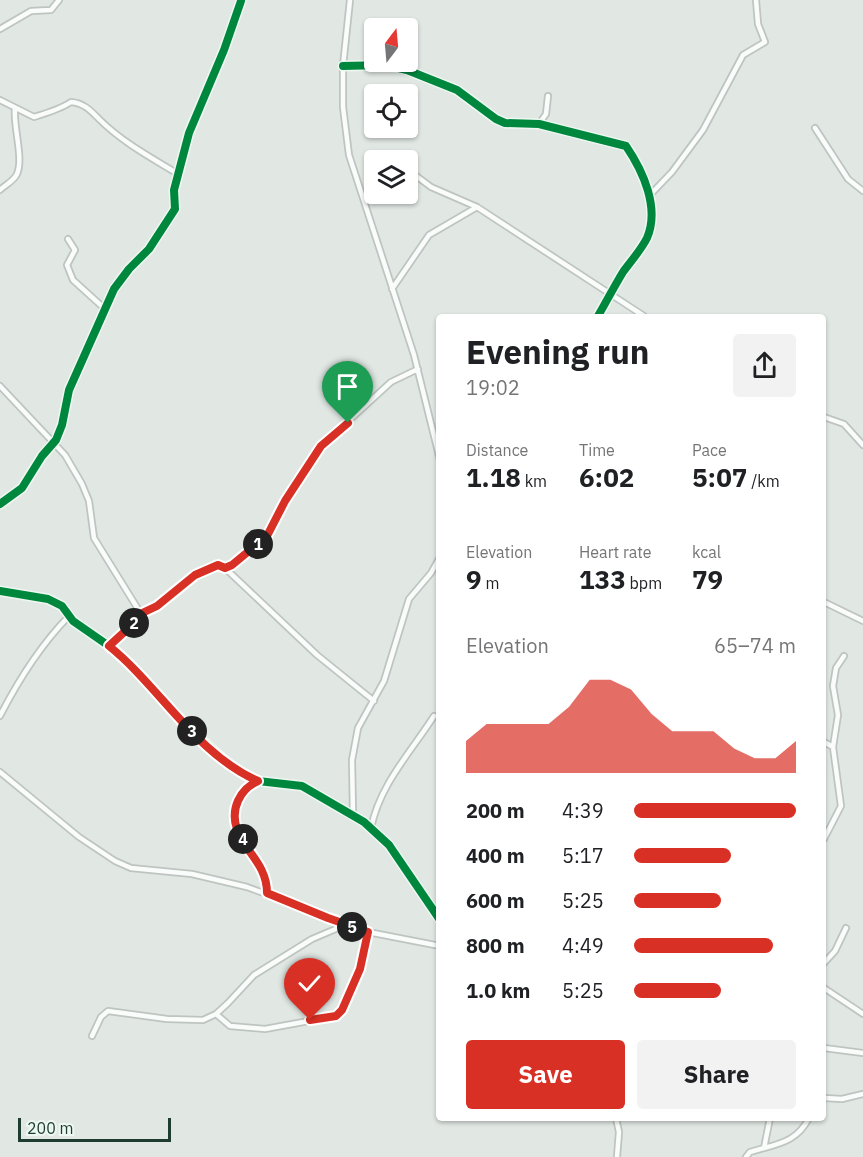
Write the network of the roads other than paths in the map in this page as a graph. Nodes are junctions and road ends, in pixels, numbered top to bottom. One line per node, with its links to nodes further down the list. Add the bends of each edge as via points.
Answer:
1 (59, 0): 5 (street, via 51,10 31,10)
2 (350, 0): 6 (street)
3 (756, 0): 16 (street, via 758,24 765,42 742,55 703,130)
4 (242, 1): 12 (street, via 196,115)
5 (0, 29)
6 (342, 66): 10 (street, via 385,65 406,70 457,90 505,123); 19 (street, via 349,155)
7 (548, 96): 10 (street, via 546,114)
8 (0, 100): 9 (street)
9 (15, 108): 12 (street, via 34,117 60,110 72,102 79,103 117,137); 14 (street, via 18,170)
10 (539, 124): 16 (street, via 626,146)
11 (815, 128): 15 (street, via 848,179)
12 (178, 174): 21 (street, via 175,209 149,249 114,289)
13 (418, 177): 17 (street)
14 (0, 190)
15 (863, 191)
16 (650, 196): 20 (street, via 648,235)
17 (477, 207): 19 (street, via 429,235); 20 (street)
18 (68, 239): 21 (street, via 75,250 67,265 73,280)
19 (392, 289): 24 (street)
20 (609, 295): 22 (street); 23 (street)
21 (105, 309): 27 (street, via 69,390)
22 (599, 314)
23 (641, 314)
24 (417, 369): 28 (street); 32 (street, via 391,382 321,446 267,536)
25 (0, 386): 27 (street)
26 (826, 418): 29 (street, via 844,424)
27 (54, 443): 30 (street, via 22,488); 35 (street, via 82,484 91,507 94,538 131,596)
28 (436, 444)
29 (863, 445)
30 (0, 504)
31 (436, 564): 40 (street, via 410,599)
32 (225, 568): 35 (street, via 218,565 195,575 157,606); 40 (street, via 317,656)
33 (0, 591): 36 (street, via 48,599 62,606)
34 (826, 603): 37 (street)
35 (138, 615): 38 (street)
36 (68, 616): 38 (street); 41 (street, via 43,644)
37 (863, 621)
38 (109, 646): 46 (street, via 182,722 237,770)
39 (844, 656): 44 (street, via 834,676 838,715)
40 (374, 701): 47 (street, via 355,738)
41 (0, 716)
42 (434, 716): 48 (street, via 386,786)
43 (826, 742): 44 (street)
44 (833, 747): 49 (street, via 841,802)
45 (0, 772): 50 (street, via 79,837 115,861 131,868 192,874)
46 (258, 781): 47 (street, via 296,784); 50 (street, via 244,788 235,821 237,831 256,858)
47 (353, 814): 48 (street)
48 (371, 828): 51 (street, via 389,845)
49 (826, 835)
50 (267, 893): 52 (street)
51 (436, 914)
52 (339, 922): 54 (street); 58 (street, via 338,928 254,975)
53 (846, 928): 56 (street)
54 (368, 932): 55 (street); 58 (street, via 360,969 336,1016 265,1029 230,1026)
55 (436, 945)
56 (826, 961)
57 (826, 988): 59 (street)
58 (216, 1014): 60 (street, via 188,1021 108,1011)
59 (863, 1014)
60 (92, 1036)
61 (826, 1048): 62 (street)
62 (863, 1053)
63 (863, 1094): 64 (street, via 842,1100)
64 (826, 1098)
65 (617, 1121): 69 (street)
66 (769, 1121): 68 (street)
67 (807, 1121): 68 (street, via 787,1142)
68 (764, 1148): 70 (street)
69 (617, 1157)
70 (746, 1157)

